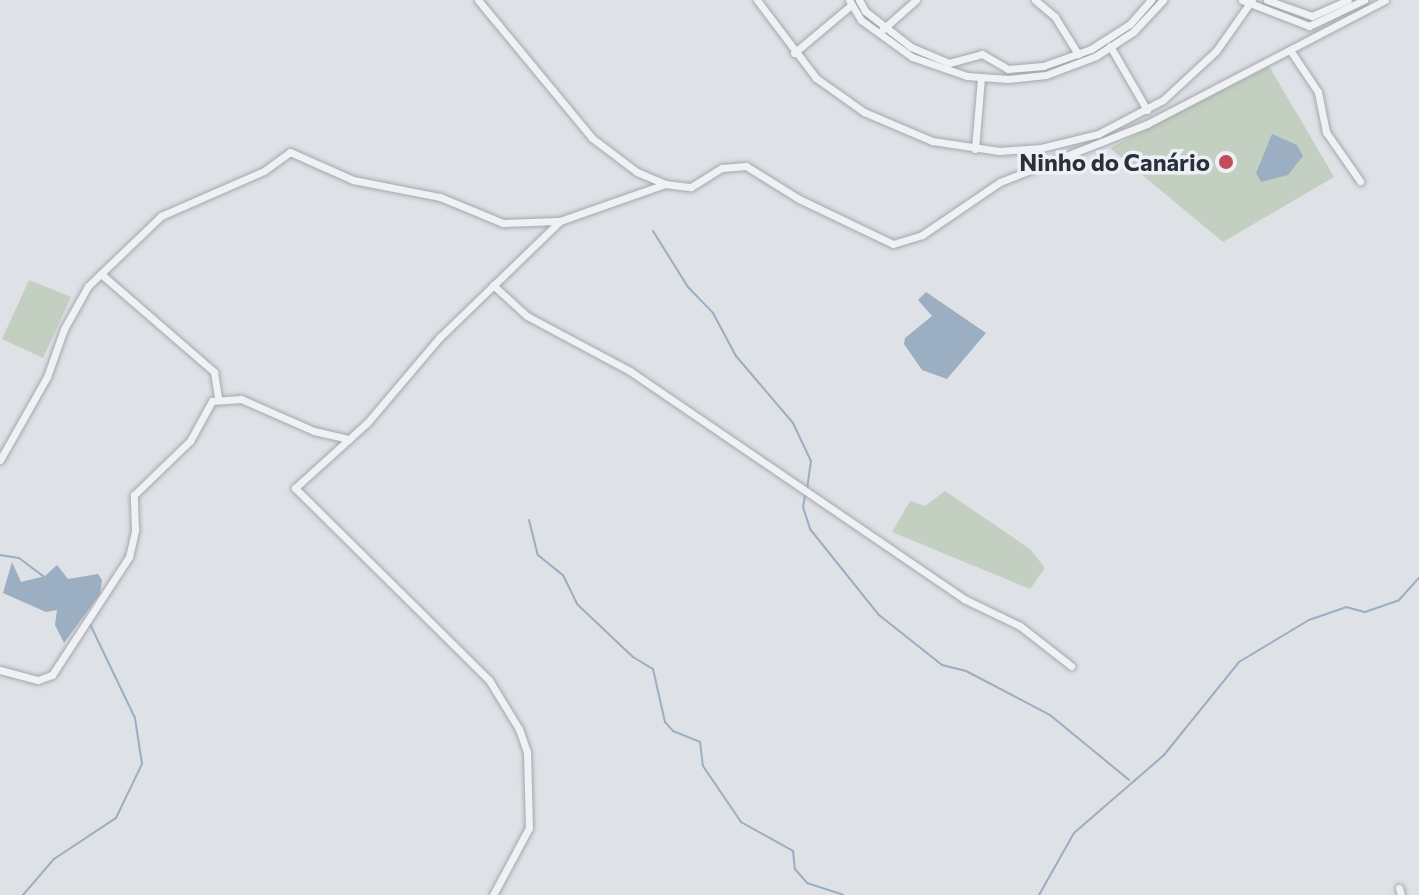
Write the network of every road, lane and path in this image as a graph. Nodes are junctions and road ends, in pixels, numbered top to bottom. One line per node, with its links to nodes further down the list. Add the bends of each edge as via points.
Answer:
1 (478, 0): 30 (street, via 592,138 637,172)
2 (859, 0): 14 (street); 17 (street)
3 (916, 0): 17 (street)
4 (1035, 0): 22 (street, via 1055,17)
5 (1151, 0): 19 (street)
6 (1163, 0): 19 (street)
7 (1267, 0): 15 (street)
8 (1280, 0): 15 (street)
9 (1348, 0): 16 (street)
10 (1364, 0): 16 (street)
11 (1385, 0): 20 (street)
12 (760, 1): 21 (street)
13 (1247, 1): 16 (street, via 1303,25); 27 (street, via 1216,51)
14 (849, 3): 18 (street); 21 (street)
15 (1288, 9): 16 (street)
16 (1317, 20)
17 (884, 28): 18 (street); 23 (street)
18 (877, 35): 23 (street, via 912,57)
19 (1109, 45): 22 (street); 26 (street, via 1046,75); 27 (street)
20 (1290, 50): 29 (street, via 1318,92 1326,132); 30 (street, via 1127,134 1000,182 904,243 881,243 746,166 722,168 701,185)
21 (794, 53): 28 (street, via 832,91 885,124)
22 (1078, 54): 24 (street, via 1043,66)
23 (948, 67): 24 (street, via 982,54); 25 (street)
24 (1008, 69): 26 (street)
25 (981, 78): 26 (street); 28 (street)
26 (1008, 79)
27 (1147, 110): 28 (street, via 1067,143)
28 (975, 149)
29 (1360, 181)
30 (665, 184): 31 (street)
31 (560, 221): 32 (street, via 503,223 440,197 353,180 290,152 264,171 161,216); 33 (street)
32 (101, 274): 34 (street, via 214,372); 36 (street, via 74,307 47,377)
33 (493, 285): 35 (street); 37 (street, via 527,316 630,371 964,599 1020,626)
34 (218, 398): 35 (street, via 241,399 314,431); 38 (street, via 205,410 190,441 134,495 129,557 52,675 38,680)
35 (349, 439): 39 (street, via 295,488 489,680 524,741 529,828)
36 (0, 460)
37 (1071, 666)
38 (0, 670)
39 (493, 895)

